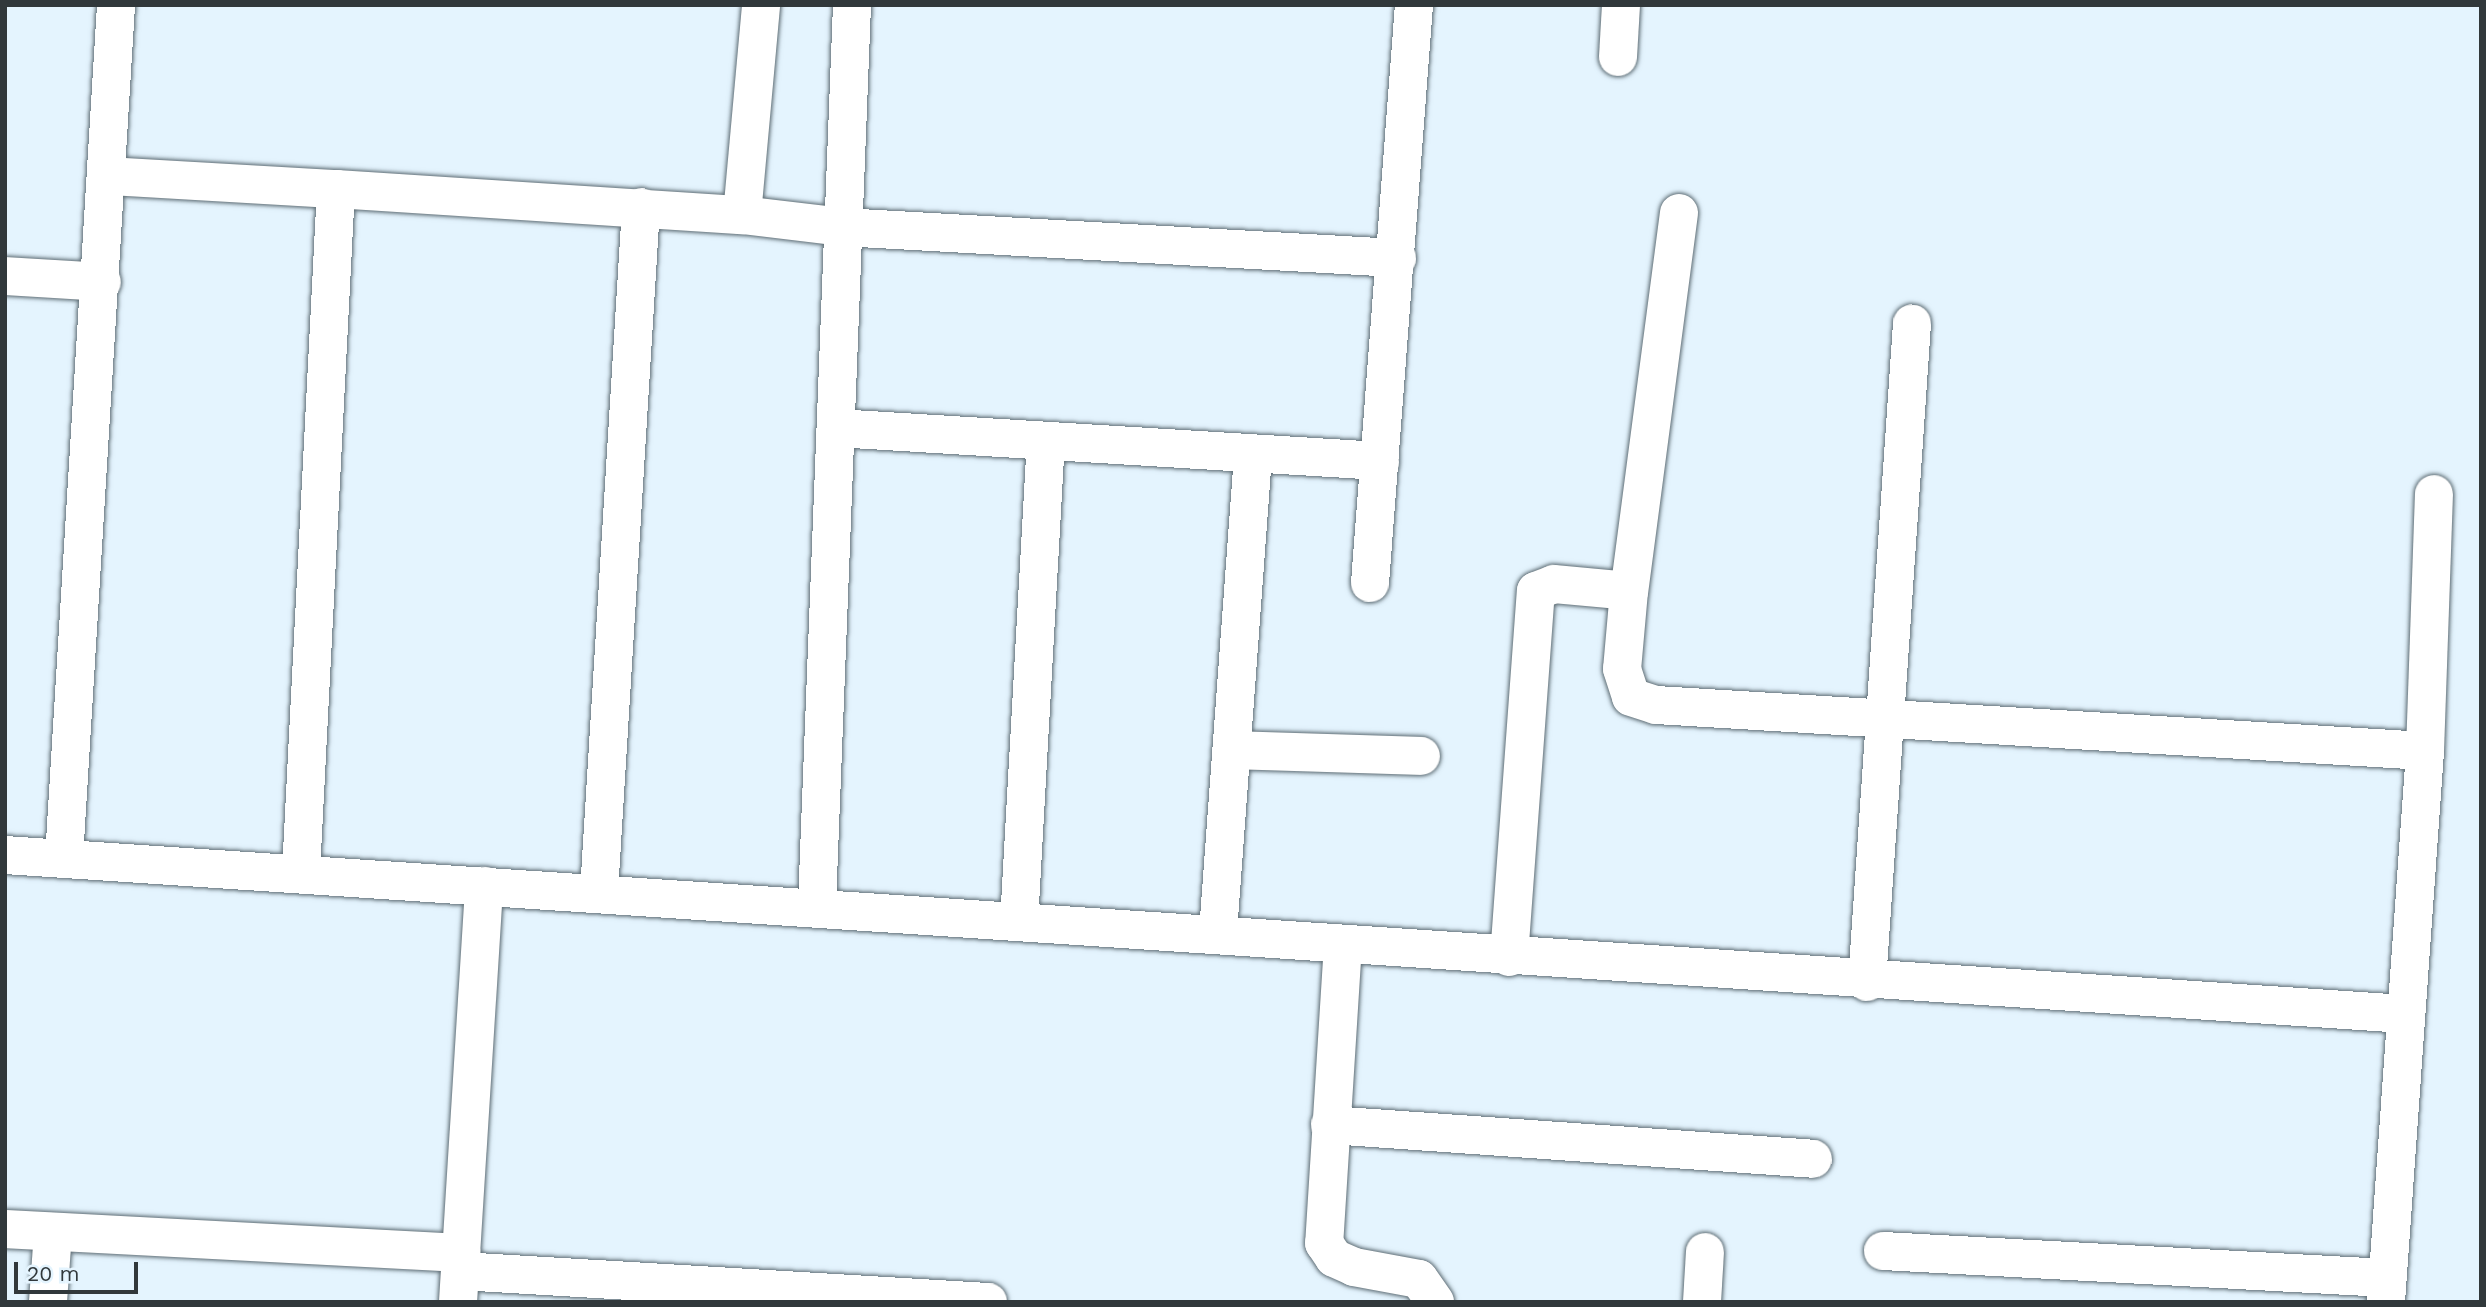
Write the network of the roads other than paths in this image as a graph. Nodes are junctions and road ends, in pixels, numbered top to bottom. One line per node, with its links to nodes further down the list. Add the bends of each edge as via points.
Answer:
1 (116, 5): 7 (street)
2 (761, 5): 11 (street)
3 (852, 5): 12 (street)
4 (1414, 5): 13 (street)
5 (1621, 5): 6 (street)
6 (1618, 57)
7 (108, 176): 8 (street); 15 (street)
8 (336, 189): 9 (street); 30 (street)
9 (641, 208): 11 (street); 32 (street)
10 (1679, 213): 23 (street)
11 (742, 215): 12 (street)
12 (842, 227): 13 (street); 17 (street)
13 (1397, 258): 20 (street)
14 (5, 276): 15 (street)
15 (102, 282): 29 (street)
16 (1912, 324): 24 (street)
17 (836, 428): 18 (street); 33 (street)
18 (1046, 442): 19 (street); 34 (street)
19 (1253, 455): 20 (street); 25 (street)
20 (1380, 461): 22 (street)
21 (2434, 494): 26 (street)
22 (1370, 583)
23 (1629, 591): 24 (street, via 1622,669 1632,697 1656,705); 37 (street, via 1554,584 1536,591)
24 (1883, 715): 26 (street); 38 (street)
25 (1233, 750): 27 (street); 35 (street)
26 (2425, 751): 39 (street)
27 (1421, 756)
28 (5, 855): 29 (street)
29 (64, 858): 30 (street)
30 (301, 872): 31 (street)
31 (484, 886): 32 (street); 46 (street)
32 (599, 892): 33 (street)
33 (817, 904): 34 (street)
34 (1019, 922): 35 (street)
35 (1218, 932): 36 (street)
36 (1343, 944): 37 (street); 40 (street)
37 (1509, 957): 38 (street)
38 (1867, 982): 39 (street)
39 (2405, 1014): 47 (street)
40 (1330, 1125): 41 (street); 50 (street, via 1324,1243 1334,1258 1354,1267 1419,1279)
41 (1813, 1159)
42 (5, 1228): 43 (street)
43 (53, 1231): 46 (street); 48 (street)
44 (1883, 1251): 47 (street)
45 (1705, 1252): 51 (street)
46 (459, 1275): 49 (street)
47 (2387, 1290)
48 (48, 1302)
49 (988, 1302)
50 (1435, 1302)
51 (1702, 1302)

